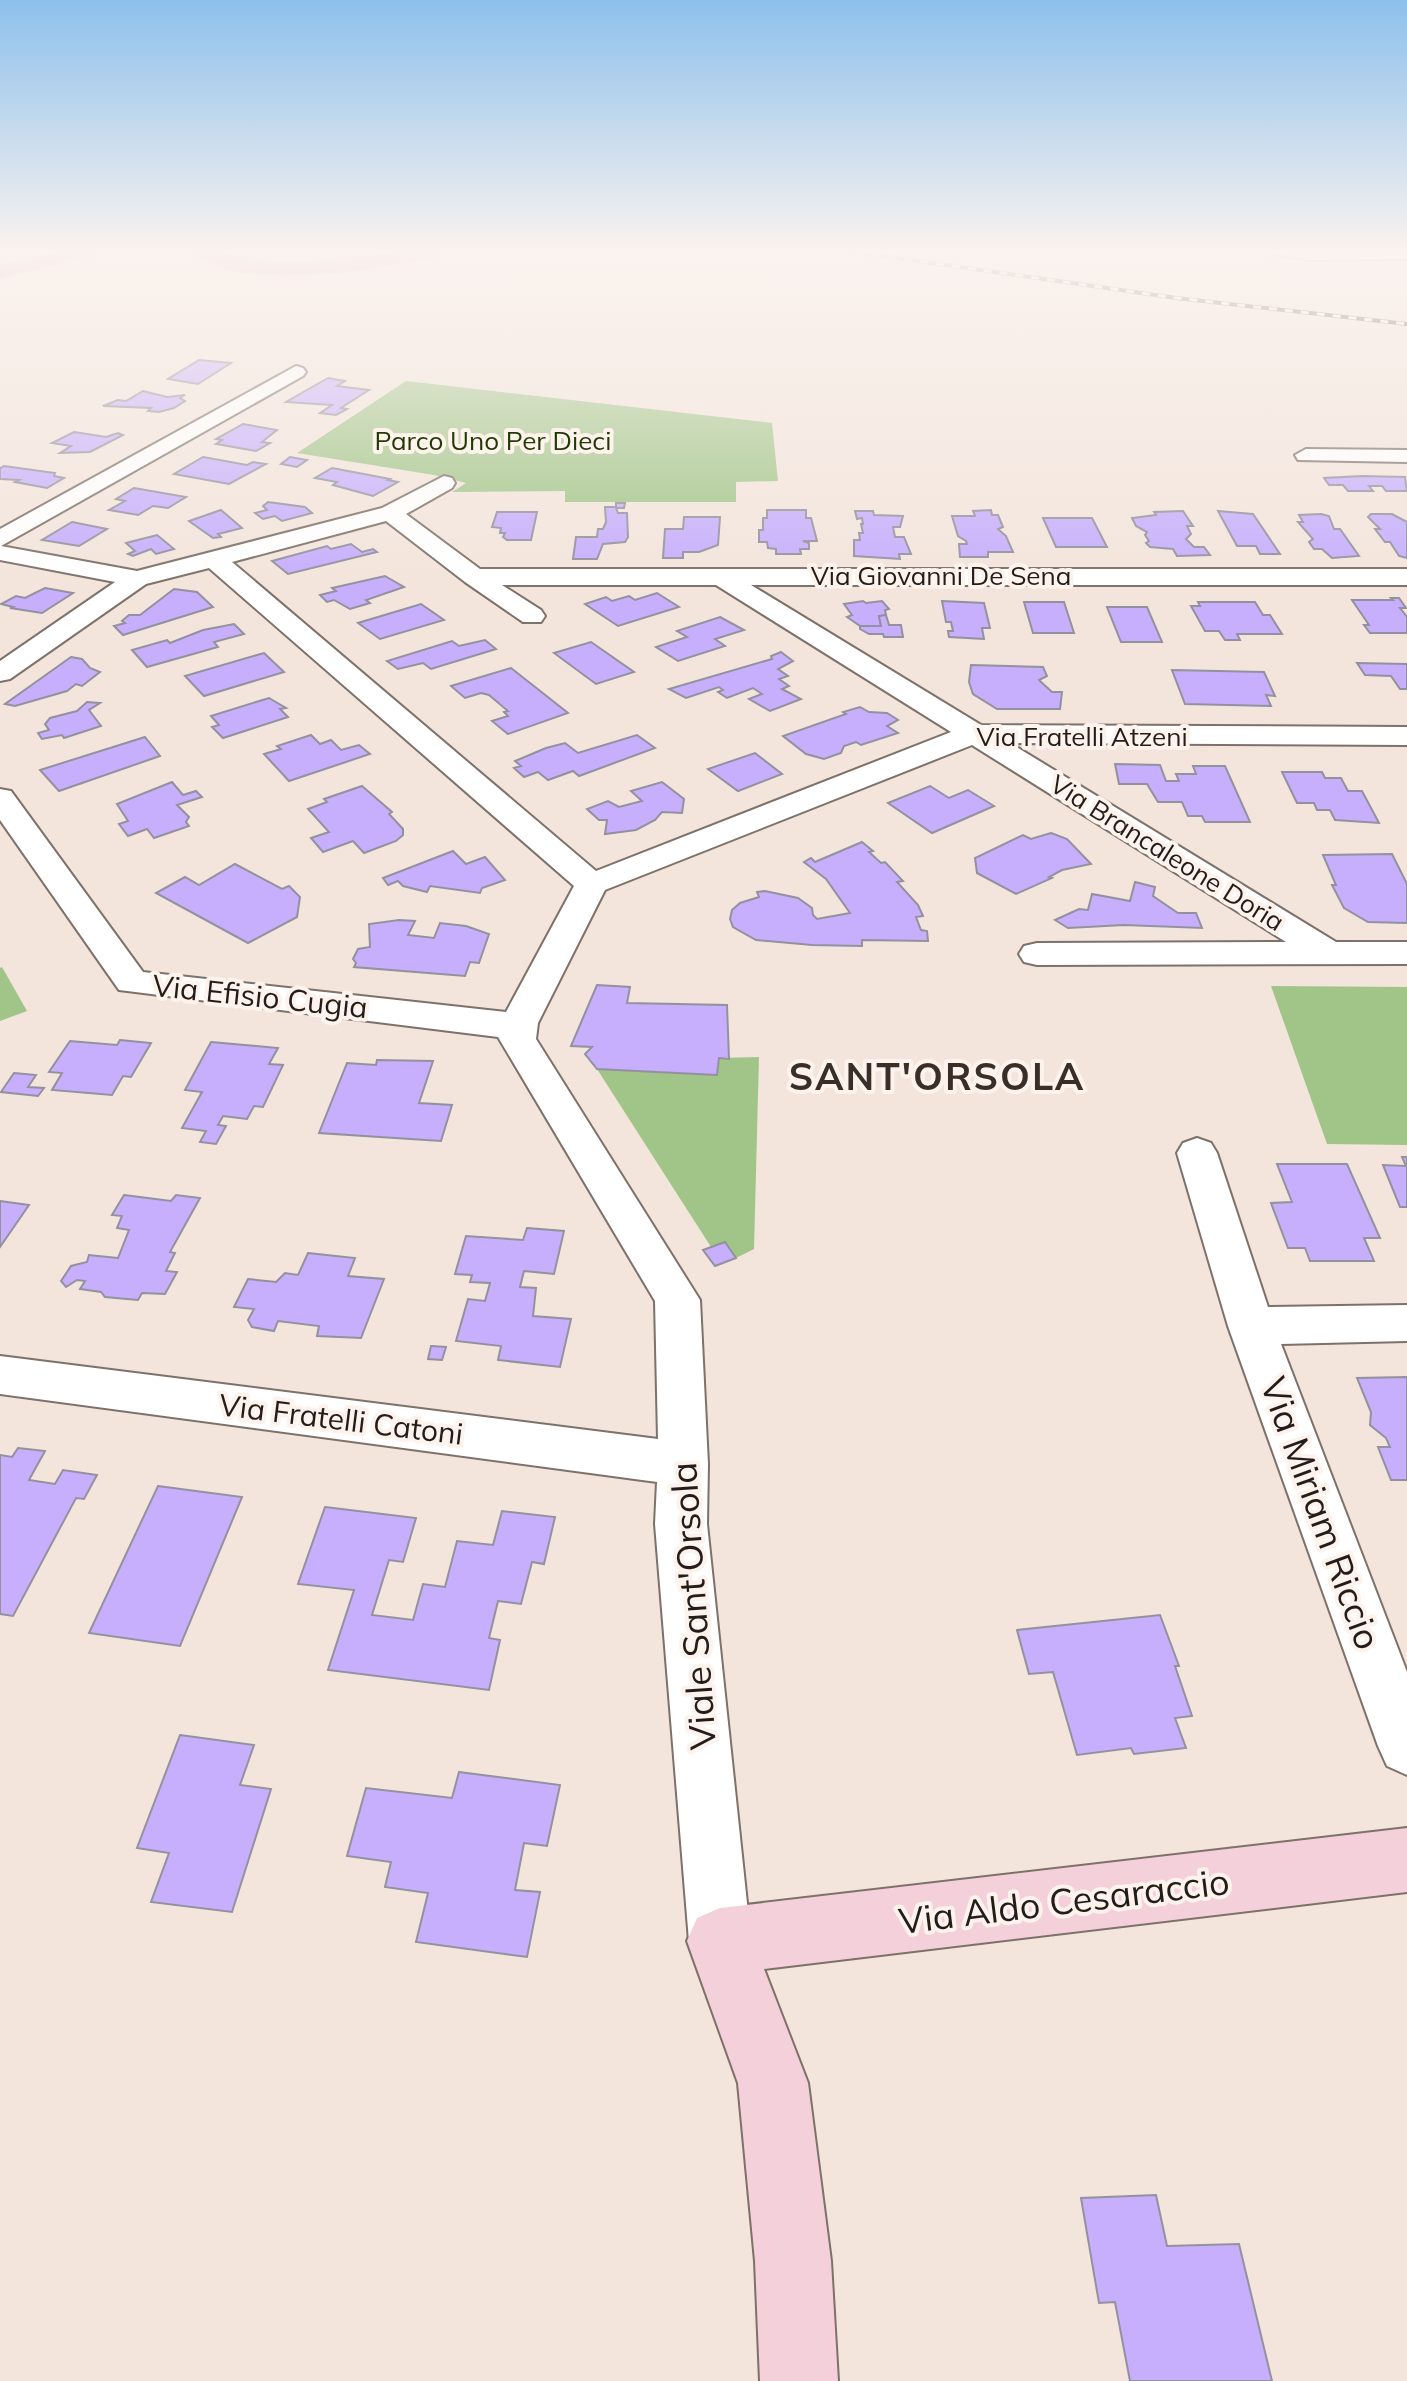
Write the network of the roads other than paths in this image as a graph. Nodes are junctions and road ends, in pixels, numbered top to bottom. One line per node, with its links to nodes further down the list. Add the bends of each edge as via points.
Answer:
1 (296, 372): 6 (street)
2 (1306, 455): 3 (street)
3 (1407, 456)
4 (444, 483): 5 (street)
5 (390, 513): 8 (street); 10 (street)
6 (0, 539)
7 (0, 553): 12 (street)
8 (213, 558): 12 (street); 19 (street)
9 (720, 576): 10 (street, Via Giovanni De Sena); 11 (street, Via Giovanni De Sena); 15 (street, Via Brancaleone Doria)
10 (474, 577): 13 (street)
11 (1407, 577)
12 (137, 579): 14 (street)
13 (532, 616)
14 (0, 673)
15 (973, 734): 16 (street, Via Fratelli Atzeni); 19 (street, Via Fratelli Atzeni); 20 (street, Via Brancaleone Doria)
16 (1407, 736)
17 (0, 798): 18 (street, Via Efisio Cugia)
18 (10, 831): 23 (street, Via Efisio Cugia, via 132,982 498,1025)
19 (592, 884): 23 (street)
20 (1328, 953): 21 (street); 22 (street)
21 (1407, 953)
22 (1037, 954)
23 (519, 1023): 28 (street, Viale Sant'Orsola, via 517,1039 677,1300)
24 (1197, 1153): 26 (street, Via Miriam Riccio)
25 (1407, 1323): 26 (street)
26 (1251, 1326): 29 (street, Via Miriam Riccio)
27 (0, 1375): 28 (street, Via Fratelli Catoni)
28 (683, 1464): 31 (street, Viale Sant'Orsola, via 681,1524)
29 (1407, 1746)
30 (1407, 1860): 31 (street, Via Aldo Cesaraccio)
31 (720, 1941): 32 (street, Viale Sant'Orsola, via 773,2083 793,2261)
32 (799, 2381)

